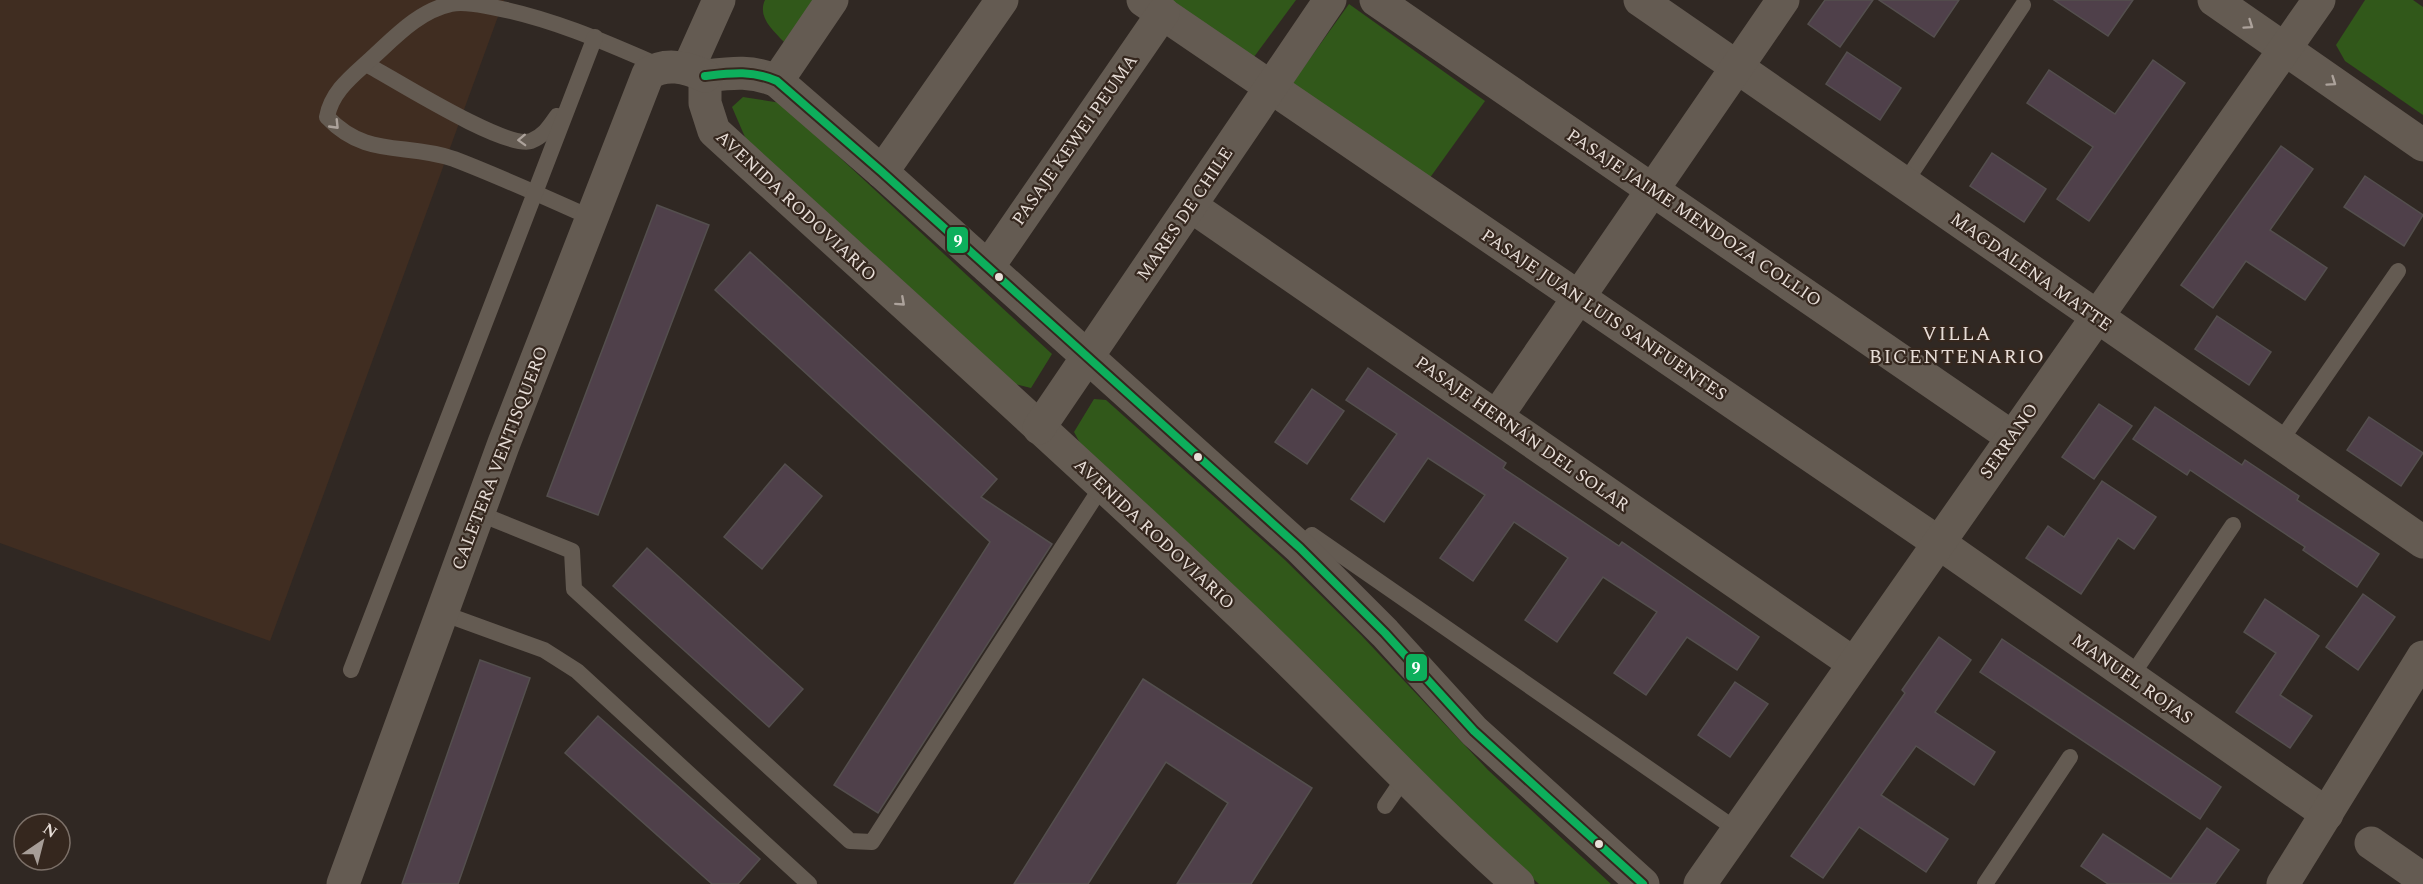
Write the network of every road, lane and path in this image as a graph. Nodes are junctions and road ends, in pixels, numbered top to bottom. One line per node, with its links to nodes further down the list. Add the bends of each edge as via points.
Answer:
1 (719, 0): 16 (street, CALETERA VENTISQUERO)
2 (832, 0): 17 (street)
3 (1002, 0): 21 (street)
4 (1330, 0): 19 (street, MARES DE CHILE)
5 (1376, 0): 23 (street, PASAJE JAIME MENDOZA COLLIO)
6 (1640, 0): 15 (street, MAGDALENA MATTE)
7 (1783, 0): 15 (street)
8 (2214, 0): 13 (street, one-way to 13)
9 (2319, 0): 13 (street, SERRANO)
10 (2023, 5): 22 (lane)
11 (1153, 7): 19 (street, PASAJE JUAN LUIS SANFUENTES); 27 (street, PASAJE KEWEI PEUMA)
12 (595, 37): 14 (lane, via 520,12 453,3 427,12); 16 (lane); 18 (lane)
13 (2284, 49): 20 (street, one-way to 20); 30 (street, SERRANO)
14 (366, 64): 18 (lane, one-way to 14, via 547,131 530,141 512,140 485,130); 24 (lane, one-way to 24, via 330,101 327,117 341,132 383,148 427,151 453,159)
15 (1736, 67): 22 (street, MAGDALENA MATTE); 23 (street)
16 (684, 70): 17 (street, via 759,73); 26 (street, CALETERA VENTISQUERO, via 648,74); 33 (street, AVENIDA RODOVIARIO, one-way to 33, via 705,103 714,131)
17 (777, 81): 21 (street)
18 (575, 87): 24 (lane)
19 (1270, 87): 25 (street, MARES DE CHILE); 29 (street, PASAJE JUAN LUIS SANFUENTES)
20 (2423, 145)
21 (882, 172): 27 (street)
22 (1904, 184): 30 (street, MAGDALENA MATTE)
23 (1651, 189): 29 (street); 34 (street, PASAJE JAIME MENDOZA COLLIO)
24 (534, 192): 26 (lane); 45 (lane)
25 (1191, 206): 31 (street, MARES DE CHILE); 32 (street, PASAJE HERNÁN DEL SOLAR)
26 (594, 219): 37 (street, CALETERA VENTISQUERO)
27 (988, 267): 31 (street)
28 (2398, 271): 35 (lane)
29 (1578, 298): 32 (street); 40 (street, PASAJE JUAN LUIS SANFUENTES)
30 (2096, 316): 34 (street, SERRANO); 35 (street, MAGDALENA MATTE)
31 (1088, 357): 33 (street, MARES DE CHILE); 41 (street)
32 (1497, 416): 44 (street, PASAJE HERNÁN DEL SOLAR)
33 (1039, 428): 36 (street, AVENIDA RODOVIARIO)
34 (2012, 437): 40 (street, SERRANO)
35 (2278, 443): 39 (street, MAGDALENA MATTE)
36 (1102, 486): 37 (lane, via 872,843 850,841 574,589 572,551); 48 (street, AVENIDA RODOVIARIO, via 1235,609)
37 (478, 513): 42 (street, CALETERA VENTISQUERO)
38 (2233, 525): 46 (lane)
39 (2423, 542)
40 (1939, 543): 44 (street, SERRANO); 46 (street, MANUEL ROJAS)
41 (1300, 549): 51 (lane, via 1312,535); 57 (street, via 1385,633 1474,731)
42 (442, 613): 54 (street, CALETERA VENTISQUERO); 55 (lane, via 544,650 577,671)
43 (2423, 657): 50 (street)
44 (1853, 663): 51 (street, SERRANO)
45 (351, 670)
46 (2130, 678): 50 (street, MANUEL ROJAS)
47 (2070, 758): 59 (lane)
48 (1404, 778): 49 (lane); 56 (street, AVENIDA RODOVIARIO)
49 (1385, 806)
50 (2327, 814): 60 (street)
51 (1737, 830): 58 (street, SERRANO)
52 (2372, 843): 53 (street)
53 (2423, 879)
54 (343, 884)
55 (809, 884)
56 (1518, 884)
57 (1643, 884)
58 (1700, 884)
59 (1985, 884)
60 (2283, 884)

